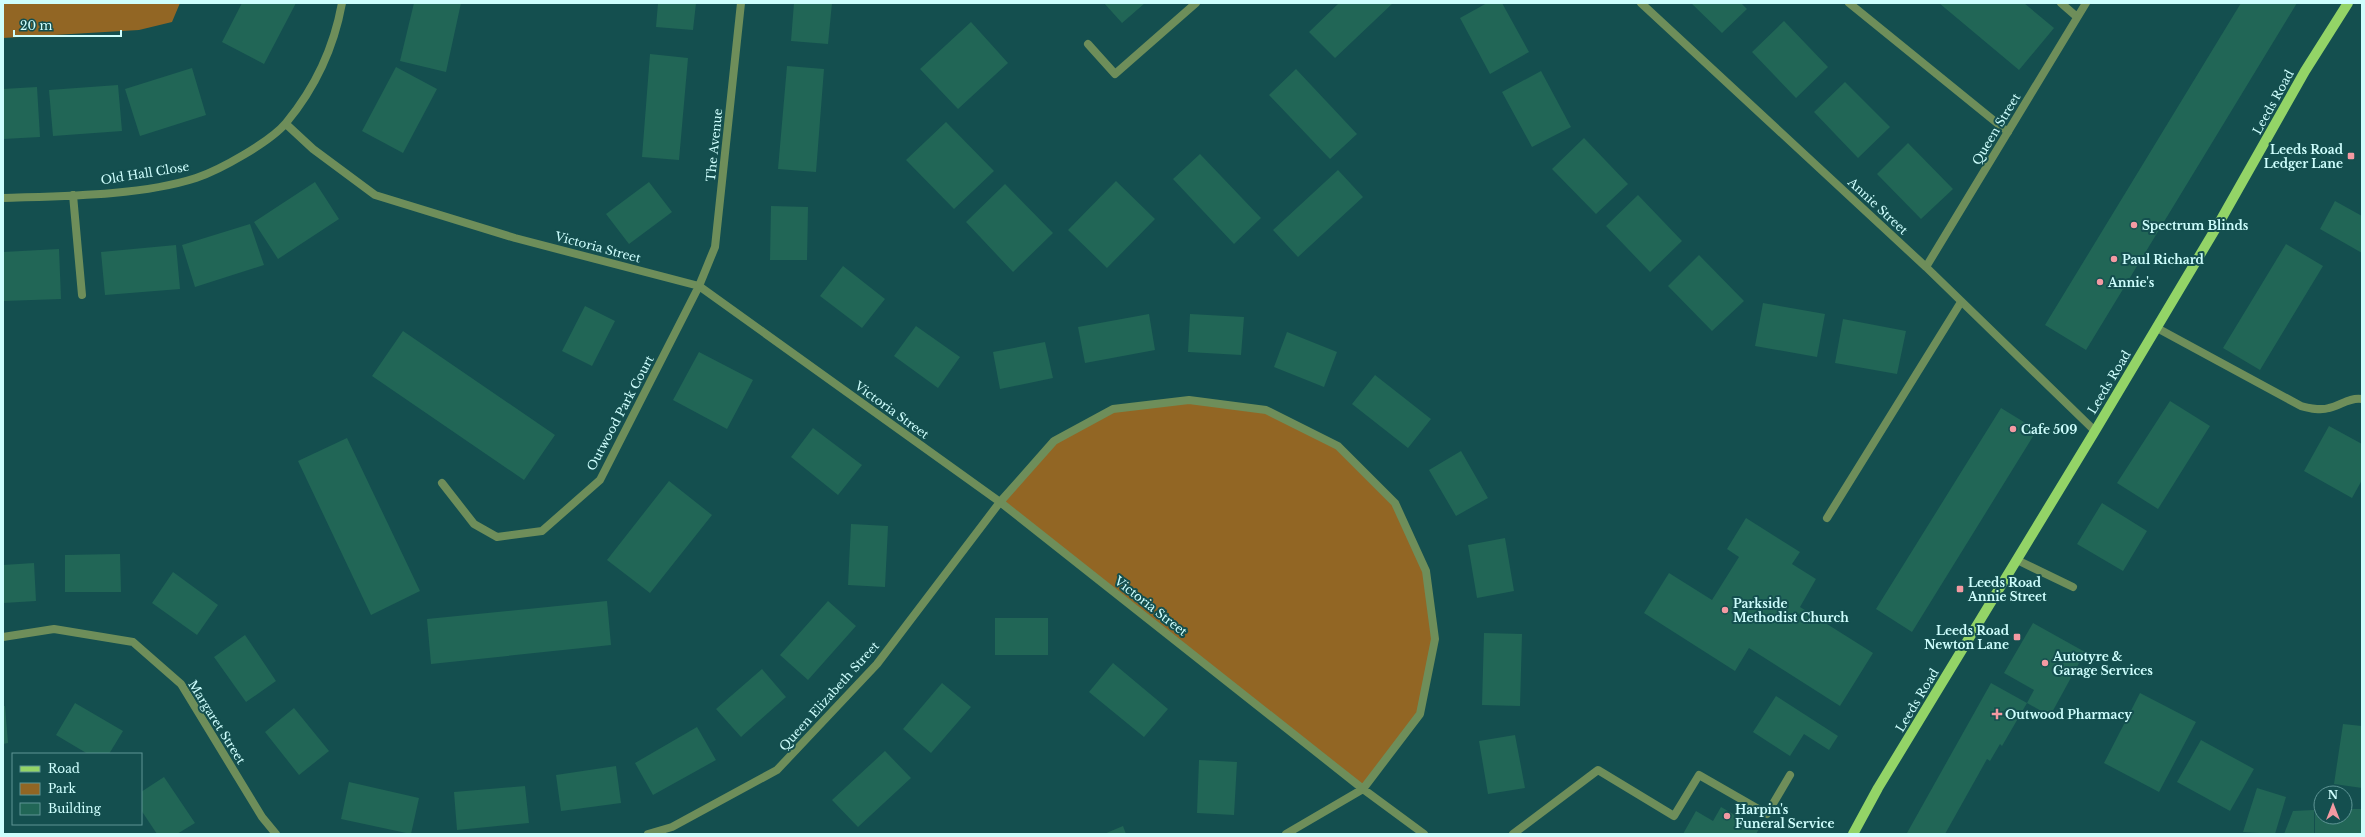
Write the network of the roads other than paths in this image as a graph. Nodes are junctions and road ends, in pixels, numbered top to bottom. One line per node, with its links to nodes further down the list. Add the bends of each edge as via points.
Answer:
1 (342, 3): 11 (street, Old Hall Close, via 337,28 323,68)
2 (741, 3): 16 (street, The Avenue, via 715,247)
3 (1196, 3): 10 (street, via 1115,74)
4 (1641, 3): 15 (street, Annie Street)
5 (1849, 3): 12 (street)
6 (2061, 3): 9 (street)
7 (2086, 3): 9 (street, Queen Street)
8 (2348, 3): 19 (main road, Leeds Road, via 2305,72)
9 (2077, 17): 12 (street, Queen Street)
10 (1088, 44)
11 (286, 124): 13 (street, Old Hall Close, via 241,158 196,178 152,187); 16 (street, Victoria Street, via 313,149 376,196 515,238)
12 (2008, 132): 15 (street, Queen Street)
13 (73, 196): 14 (street, Old Hall Close); 17 (street)
14 (3, 198)
15 (1926, 267): 18 (street, Annie Street)
16 (699, 286): 22 (street, Outwood Park Court, via 600,480 542,531 497,537 474,524); 23 (street, Victoria Street)
17 (82, 295)
18 (1962, 302): 21 (street, Annie Street); 24 (street)
19 (2157, 328): 20 (street, via 2300,406 2329,408 2348,400); 21 (main road, Leeds Road)
20 (2362, 399)
21 (2095, 431): 25 (main road, Leeds Road)
22 (442, 483)
23 (1000, 502): 29 (street, Victoria Street); 29 (street, Queen Elizabeth Street, via 1054,440 1113,408 1189,400 1266,410 1338,446 1395,503 1426,570 1435,639 1420,714); 31 (street, Queen Elizabeth Street, via 877,664 777,770 672,827)
24 (1827, 518)
25 (2017, 560): 26 (street); 35 (main road, Leeds Road, via 1878,788)
26 (2073, 586)
27 (3, 637): 30 (street, Margaret Street, via 54,629 132,642 181,684 262,817)
28 (1790, 775): 34 (street, via 1767,814 1699,775 1674,816 1598,770)
29 (1363, 789): 32 (street); 33 (street, Victoria Street)
30 (276, 834)
31 (648, 834)
32 (1286, 834)
33 (1424, 834)
34 (1513, 834)
35 (1853, 834)

